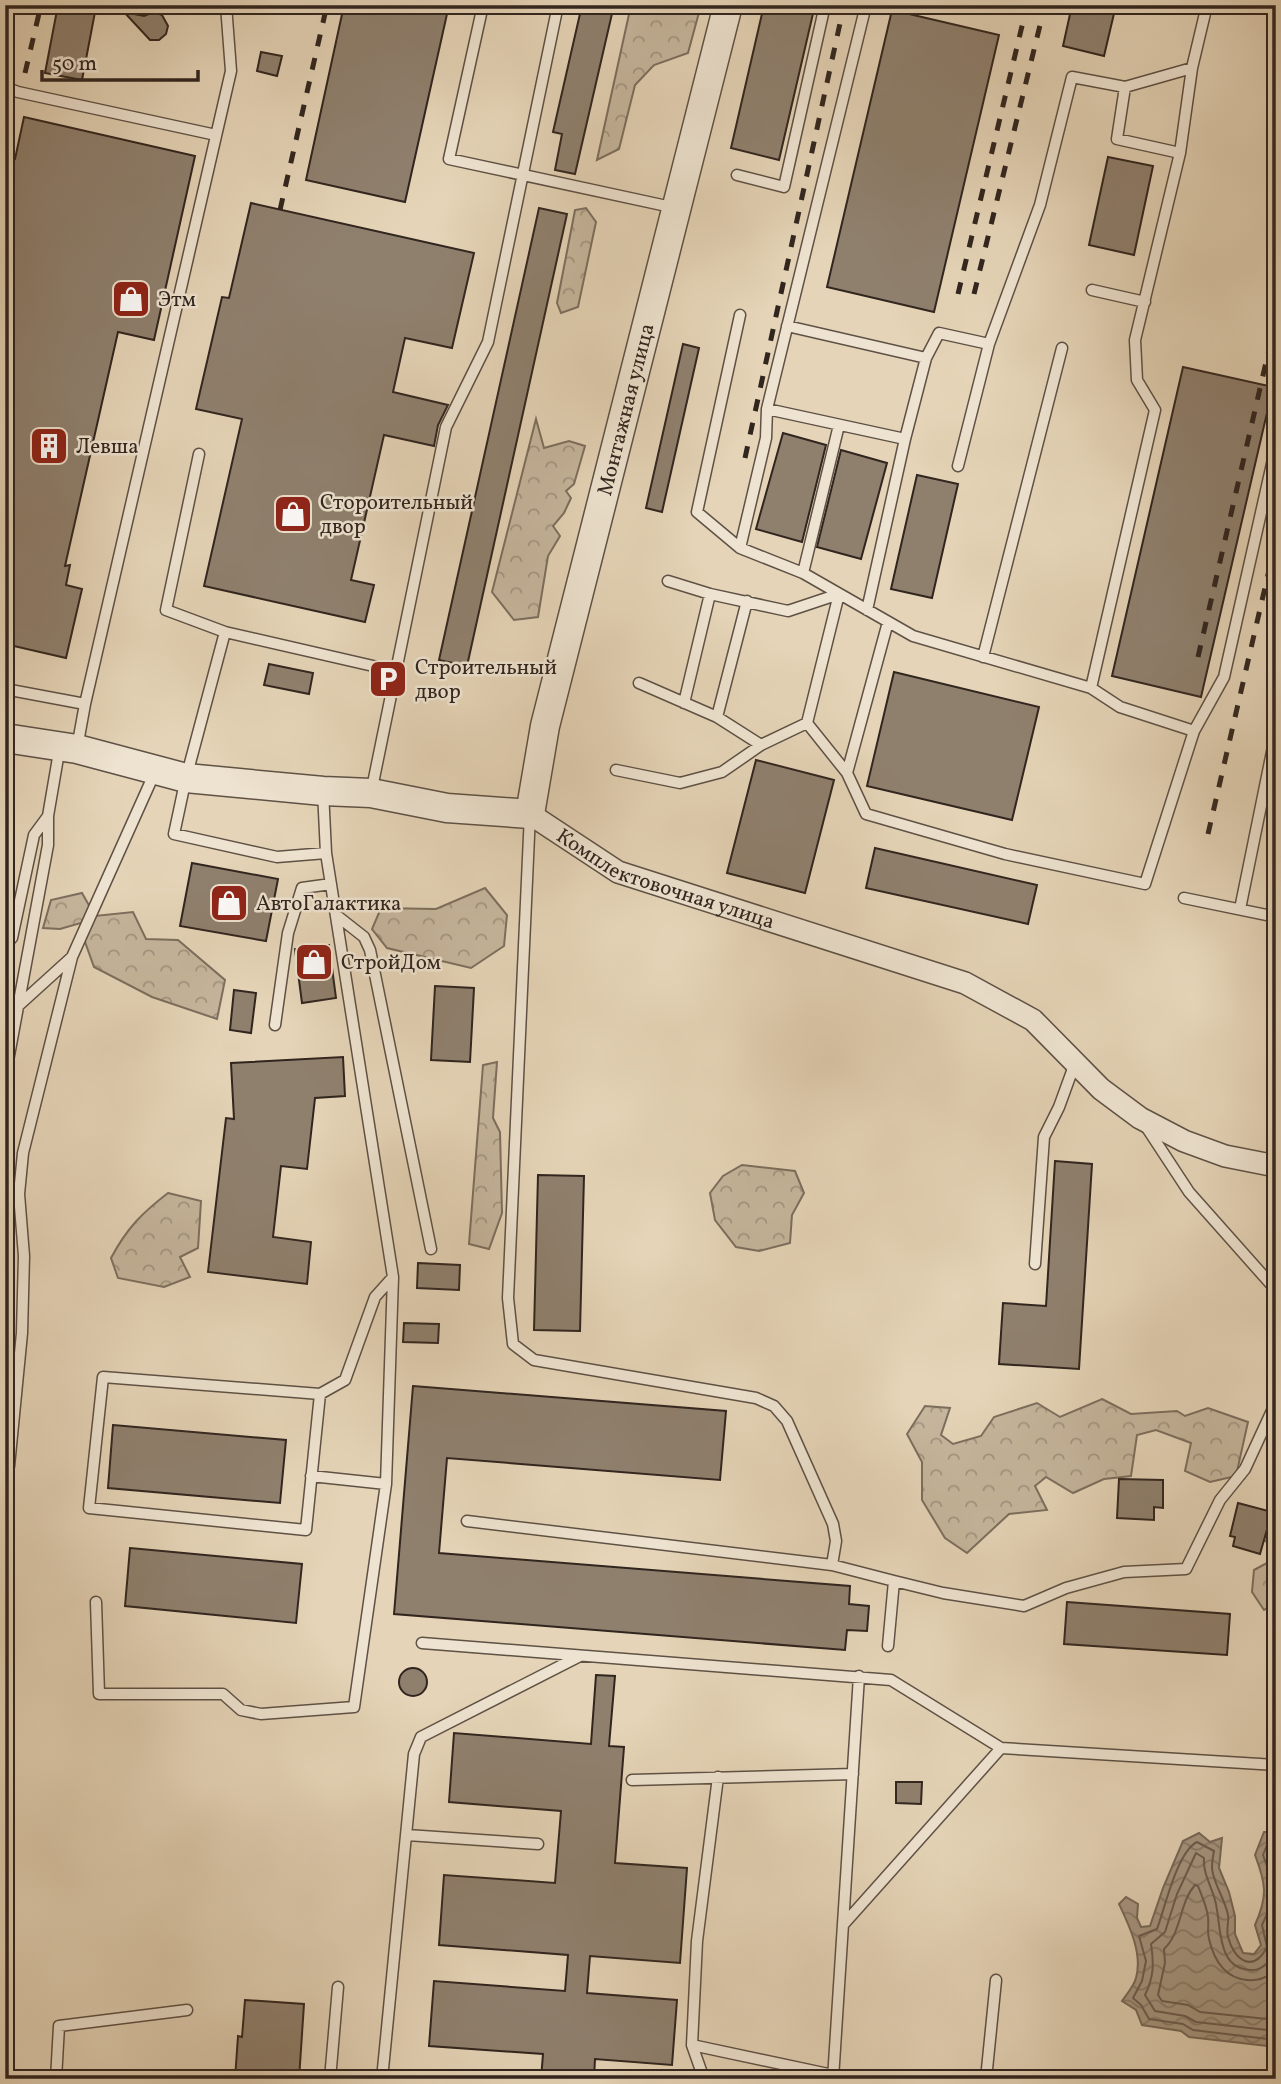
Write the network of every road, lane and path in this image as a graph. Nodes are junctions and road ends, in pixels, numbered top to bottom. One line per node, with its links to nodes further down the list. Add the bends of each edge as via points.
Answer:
1 (226, 5): 11 (lane, via 231,71)
2 (483, 5): 13 (lane, via 449,159)
3 (558, 5): 13 (lane)
4 (728, 5): 15 (street, Монтажная улица)
5 (825, 5): 14 (lane, via 784,187)
6 (866, 5): 19 (lane)
7 (1207, 5): 8 (lane)
8 (1192, 68): 10 (lane); 12 (lane)
9 (5, 87): 11 (lane)
10 (1125, 87): 12 (lane, via 1117,139); 20 (lane, via 1072,77 1040,205)
11 (216, 135): 44 (lane)
12 (1180, 153): 17 (lane)
13 (522, 175): 15 (lane); 39 (lane, via 488,342 446,427)
14 (737, 175)
15 (676, 208): 58 (street, Монтажная улица, via 545,726)
16 (1092, 290): 17 (lane)
17 (1145, 302): 41 (lane, via 1135,340 1137,380 1155,410)
18 (740, 314): 29 (lane, via 697,512)
19 (787, 326): 22 (lane); 23 (lane)
20 (989, 344): 22 (lane, via 939,333); 28 (lane)
21 (1062, 348): 38 (lane)
22 (926, 358): 25 (lane)
23 (767, 409): 24 (lane); 29 (lane, via 766,438)
24 (839, 425): 25 (lane); 30 (lane)
25 (905, 439): 35 (lane)
26 (1276, 446): 47 (lane, via 1224,677)
27 (199, 454): 37 (lane, via 166,610)
28 (958, 466)
29 (740, 548): 30 (lane)
30 (803, 573): 33 (lane)
31 (667, 581): 32 (lane)
32 (710, 594): 34 (lane); 43 (lane)
33 (839, 594): 34 (lane, via 788,611); 35 (lane); 46 (lane)
34 (747, 601): 45 (lane)
35 (867, 610): 36 (lane)
36 (888, 622): 38 (lane, via 913,636); 54 (lane)
37 (225, 632): 39 (lane); 55 (lane)
38 (983, 657): 41 (lane)
39 (395, 671): 57 (lane)
40 (639, 683): 43 (lane)
41 (1091, 688): 47 (lane, via 1120,707)
42 (5, 689): 44 (lane)
43 (684, 703): 45 (lane)
44 (85, 704): 51 (lane)
45 (716, 717): 50 (lane)
46 (807, 723): 50 (lane); 54 (lane)
47 (1194, 731): 54 (lane, via 1145,884 1005,854 866,814)
48 (5, 737): 51 (street, Комплектовочная улица)
49 (1275, 737): 63 (lane)
50 (761, 745): 53 (lane, via 722,772 680,783)
51 (68, 748): 52 (street, Комплектовочная улица); 59 (lane)
52 (156, 770): 55 (street, Комплектовочная улица); 67 (lane)
53 (616, 770)
54 (847, 774)
55 (186, 778): 56 (street, Комплектовочная улица); 60 (lane, via 173,834 277,857)
56 (323, 792): 57 (street, Комплектовочная улица); 60 (lane)
57 (371, 793): 58 (street, Комплектовочная улица, via 447,808)
58 (530, 814): 70 (street, Комплектовочная улица, via 618,872 965,983 1033,1020); 84 (lane, via 508,1298 513,1344 534,1360 756,1398 775,1406 787,1422 833,1524)
59 (48, 816): 66 (lane, via 34,835 12,938); 68 (lane, via 48,845)
60 (327, 853): 61 (lane)
61 (331, 884): 64 (lane); 69 (lane, via 302,888 288,933)
62 (1184, 898): 63 (lane)
63 (1240, 909): 65 (lane)
64 (336, 915): 74 (lane, via 363,937 370,950); 76 (lane)
65 (1276, 917)
66 (5, 943)
67 (72, 957): 68 (lane); 80 (lane, via 23,1153 19,1194 24,1256 22,1333)
68 (18, 1006): 71 (lane)
69 (275, 1025)
70 (1075, 1063): 72 (street, Комплектовочная улица); 75 (lane, via 1044,1137)
71 (5, 1077)
72 (1140, 1118): 73 (street, Комплектовочная улица, via 1215,1152); 77 (lane, via 1189,1192)
73 (1276, 1166)
74 (431, 1249)
75 (1035, 1264)
76 (393, 1277): 78 (lane, via 375,1297 345,1380); 82 (lane)
77 (1276, 1290)
78 (320, 1394): 81 (lane); 81 (lane, via 103,1377 89,1508 306,1530)
79 (1276, 1402): 85 (lane, via 1245,1469 1220,1500 1186,1569 1124,1572 1066,1588 1024,1606)
80 (5, 1473)
81 (311, 1476): 82 (lane)
82 (386, 1484): 86 (lane, via 354,1707 261,1714 241,1710 223,1694 99,1694)
83 (467, 1521): 84 (lane)
84 (832, 1565): 85 (lane)
85 (894, 1581): 88 (lane)
86 (96, 1602)
87 (422, 1643): 89 (lane)
88 (888, 1646)
89 (583, 1655): 90 (lane); 96 (lane, via 421,1737 414,1754)
90 (859, 1676): 91 (lane, via 891,1679); 93 (lane)
91 (1001, 1748): 92 (lane); 98 (lane)
92 (1276, 1765)
93 (853, 1774): 94 (lane); 98 (lane)
94 (718, 1777): 95 (lane); 102 (lane, via 697,1941)
95 (632, 1780)
96 (407, 1835): 97 (lane); 103 (lane)
97 (538, 1844)
98 (843, 1925): 104 (lane)
99 (996, 1980): 109 (lane)
100 (338, 1987): 106 (lane)
101 (187, 2010): 105 (lane, via 59,2026)
102 (692, 2045): 104 (lane); 108 (lane)
103 (382, 2077): 107 (lane)
104 (833, 2077)
105 (56, 2079)
106 (330, 2079)
107 (419, 2079)
108 (704, 2079)
109 (986, 2079)

